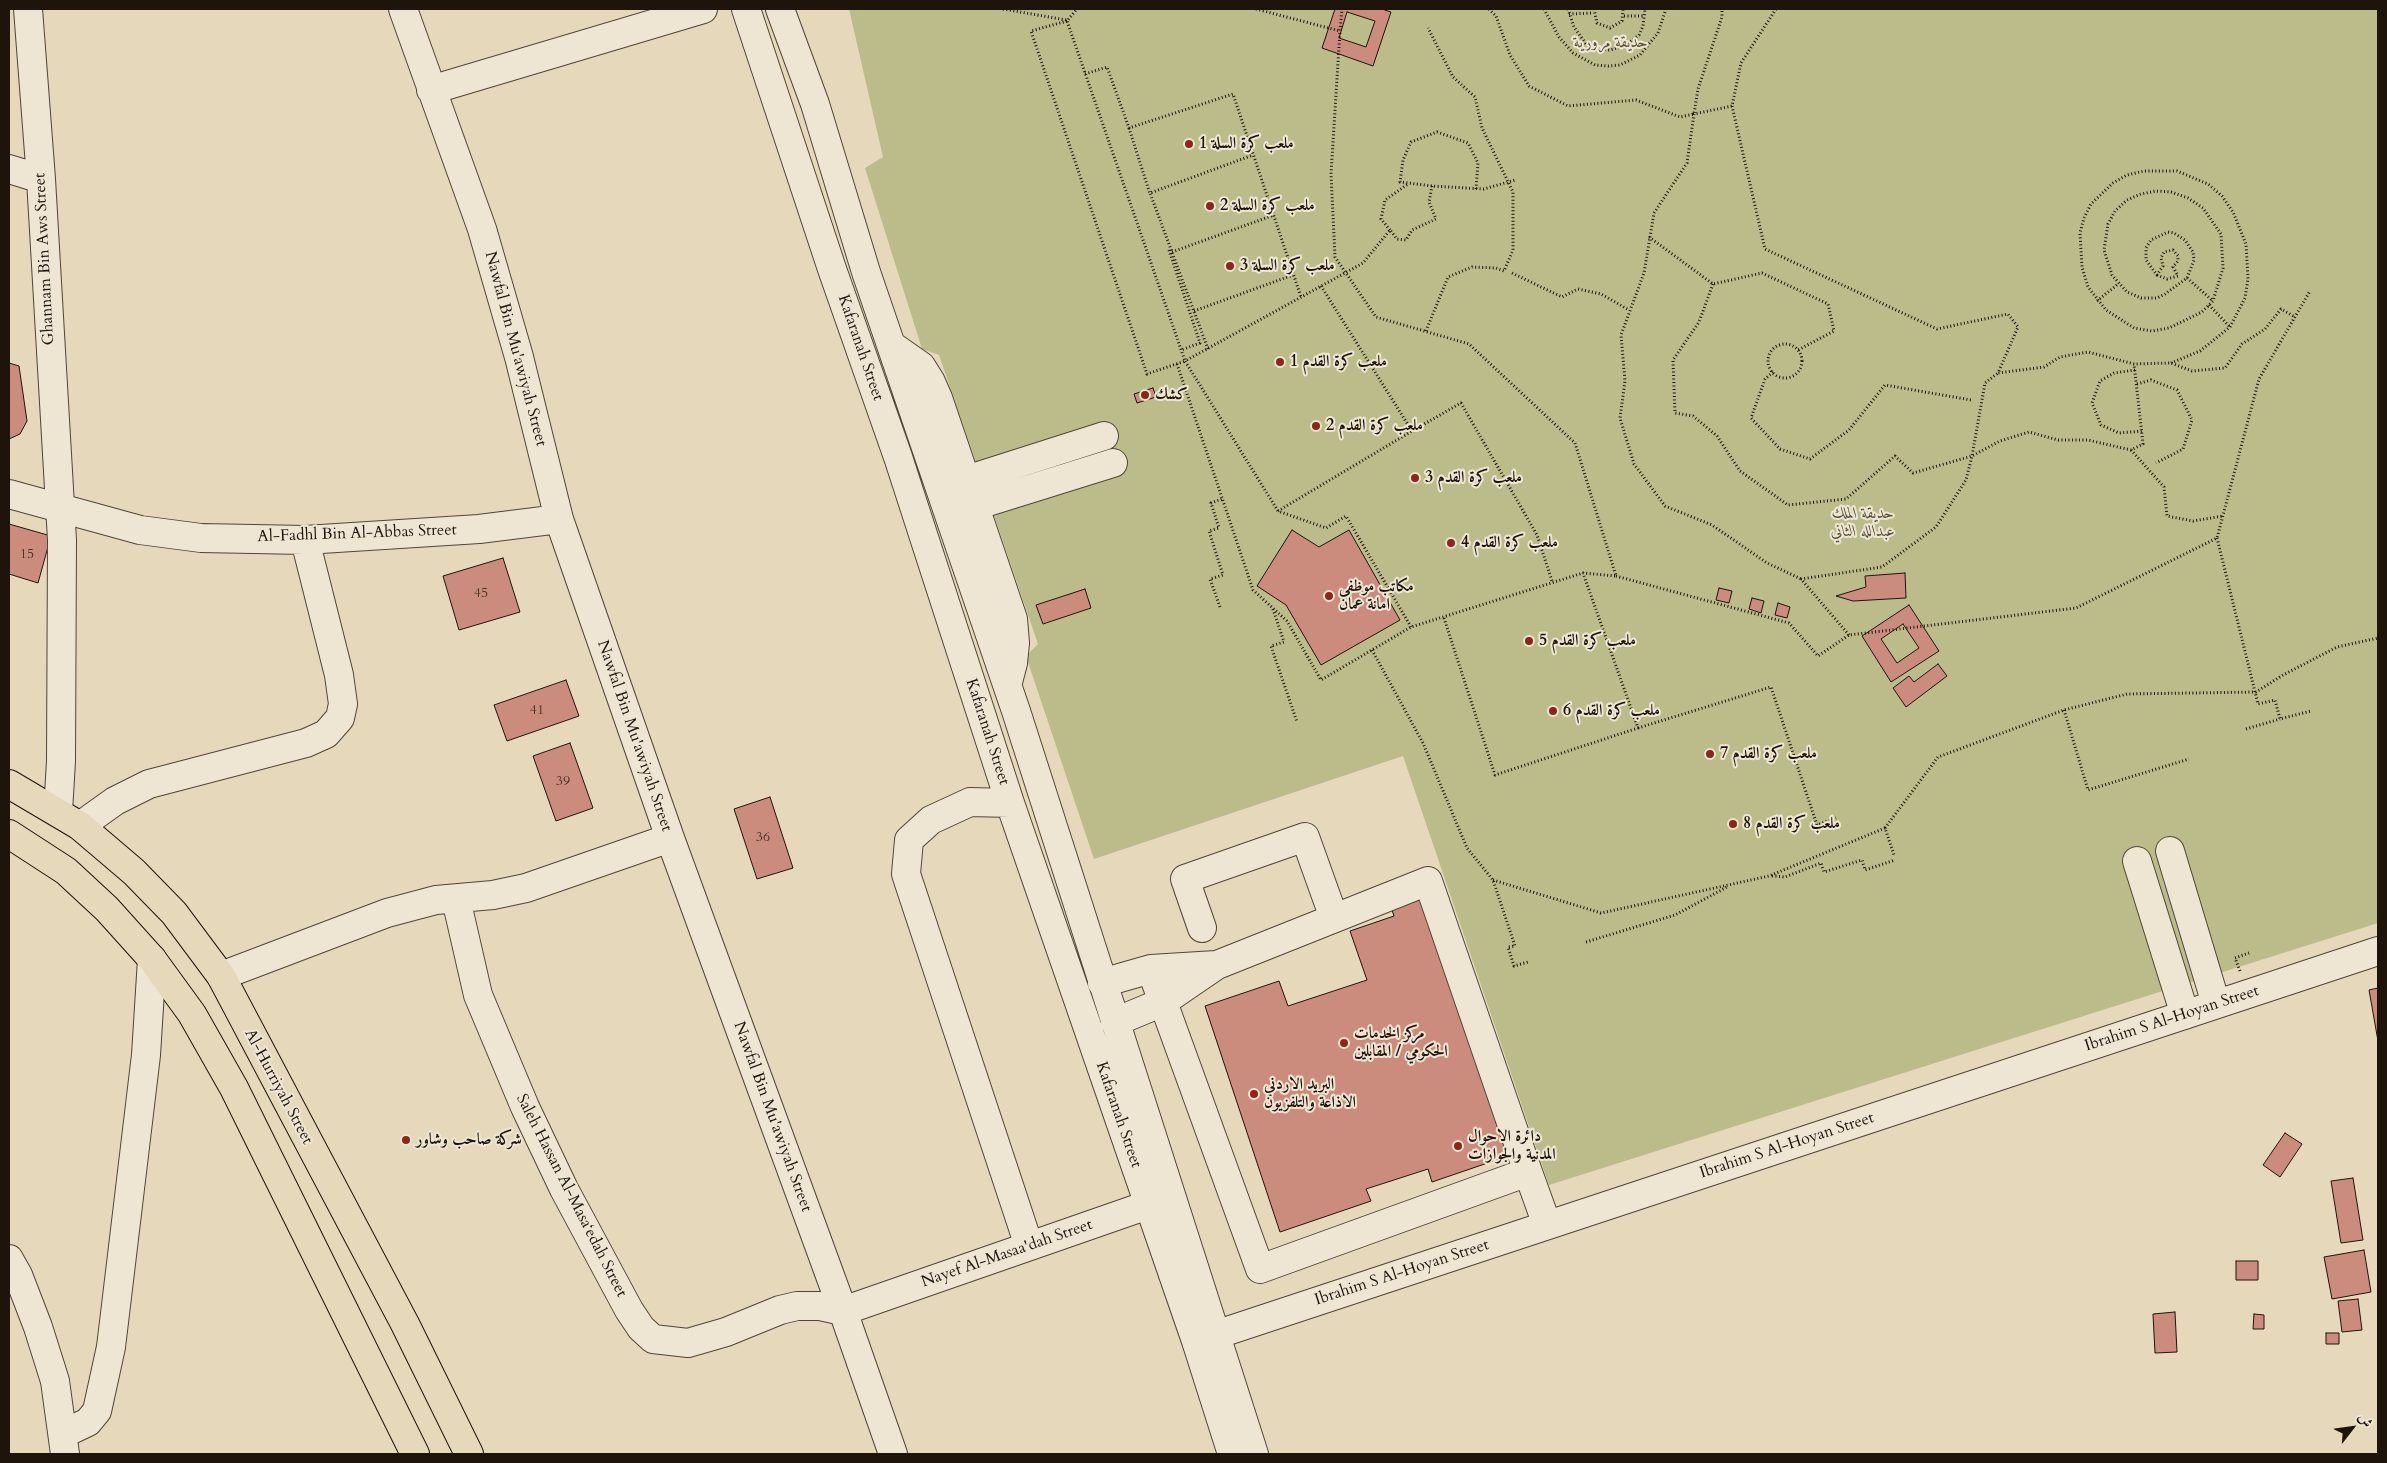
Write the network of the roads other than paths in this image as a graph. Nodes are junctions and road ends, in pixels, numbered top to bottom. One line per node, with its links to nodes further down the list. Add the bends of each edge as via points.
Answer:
1 (28, 9): 8 (street, Ghannam Bin Aws Street)
2 (403, 9): 6 (street, Nawfal Bin Mu'awiyah Street)
3 (703, 9): 6 (street)
4 (746, 9): 20 (street, Kafaranah Street, via 901,466)
5 (780, 9): 9 (street, Kafaranah Street, via 815,104)
6 (431, 90): 16 (street, Nawfal Bin Mu'awiyah Street, via 482,229 519,357)
7 (9, 169): 8 (street)
8 (41, 179): 15 (street, Ghannam Bin Aws Street)
9 (891, 345): 12 (street, via 921,366 932,382); 18 (street, Kafaranah Street)
10 (1104, 436): 12 (street)
11 (1113, 464): 14 (street)
12 (966, 480): 14 (street)
13 (9, 494): 15 (street, Al-Fadhl Bin Al-Abbas Street)
14 (975, 506): 18 (street, via 1013,619 1015,643)
15 (59, 509): 17 (street, Al-Fadhl Bin Al-Abbas Street, via 140,530 201,538); 21 (street, Ghannam Bin Aws Street, via 62,550)
16 (559, 519): 17 (street, Al-Fadhl Bin Al-Abbas Street, via 479,529); 24 (street, Nawfal Bin Mu'awiyah Street)
17 (304, 540): 22 (street, via 339,674 343,704 340,718 326,734 306,743 149,784 115,801)
18 (1007, 683): 35 (street, Kafaranah Street)
19 (9, 784): 21 (highway, Al-Hurriyah Street)
20 (1010, 803): 41 (street, Kafaranah Street); 43 (street, via 970,802 930,820 909,840 906,874)
21 (58, 812): 22 (highway, Al-Hurriyah Street)
22 (80, 826): 34 (highway, Al-Hurriyah Street, via 134,872 174,913)
23 (9, 834): 31 (highway, via 66,871 107,909)
24 (670, 838): 27 (street, via 526,888); 45 (street, Nawfal Bin Mu'awiyah Street)
25 (2170, 851): 37 (street)
26 (2137, 861): 38 (street)
27 (456, 899): 34 (street, via 428,902 387,913); 45 (street, Saleh Hassan Al-Masa‘edah Street, via 478,994 492,1032 546,1154 641,1328 653,1339 688,1343 797,1306)
28 (1334, 918): 29 (street, via 1305,837 1185,879); 32 (street); 40 (street, via 1428,881)
29 (1202, 928)
30 (2378, 951): 37 (street, Ibrahim S Al-Hoyan Street)
31 (152, 959): 47 (street, via 146,1055 111,1347 97,1411); 48 (highway, via 192,1014 234,1088)
32 (1217, 965): 33 (street); 36 (street)
33 (1150, 969): 35 (street); 36 (street)
34 (221, 976): 49 (highway, Al-Hurriyah Street, via 405,1324)
35 (1102, 983): 39 (street, Kafaranah Street)
36 (1162, 1002): 39 (street); 40 (street, via 1260,1269)
37 (2216, 1004): 38 (street, Ibrahim S Al-Hoyan Street)
38 (2185, 1015): 42 (street, Ibrahim S Al-Hoyan Street)
39 (1115, 1022): 41 (street, Kafaranah Street)
40 (1528, 1172): 42 (street)
41 (1160, 1200): 43 (street, Nayef Al-Masaa'dah Street); 46 (street, Kafaranah Street)
42 (1547, 1226): 46 (street, Ibrahim S Al-Hoyan Street)
43 (1029, 1246): 45 (street, Nayef Al-Masaa'dah Street)
44 (9, 1259): 47 (street, via 18,1275 55,1381)
45 (843, 1311): 50 (street, Nawfal Bin Mu'awiyah Street)
46 (1206, 1338): 51 (street, Kafaranah Street); 52 (street, Kafaranah Street)
47 (64, 1444)
48 (415, 1454)
49 (469, 1454)
50 (893, 1454)
51 (1232, 1454)
52 (1254, 1454)

